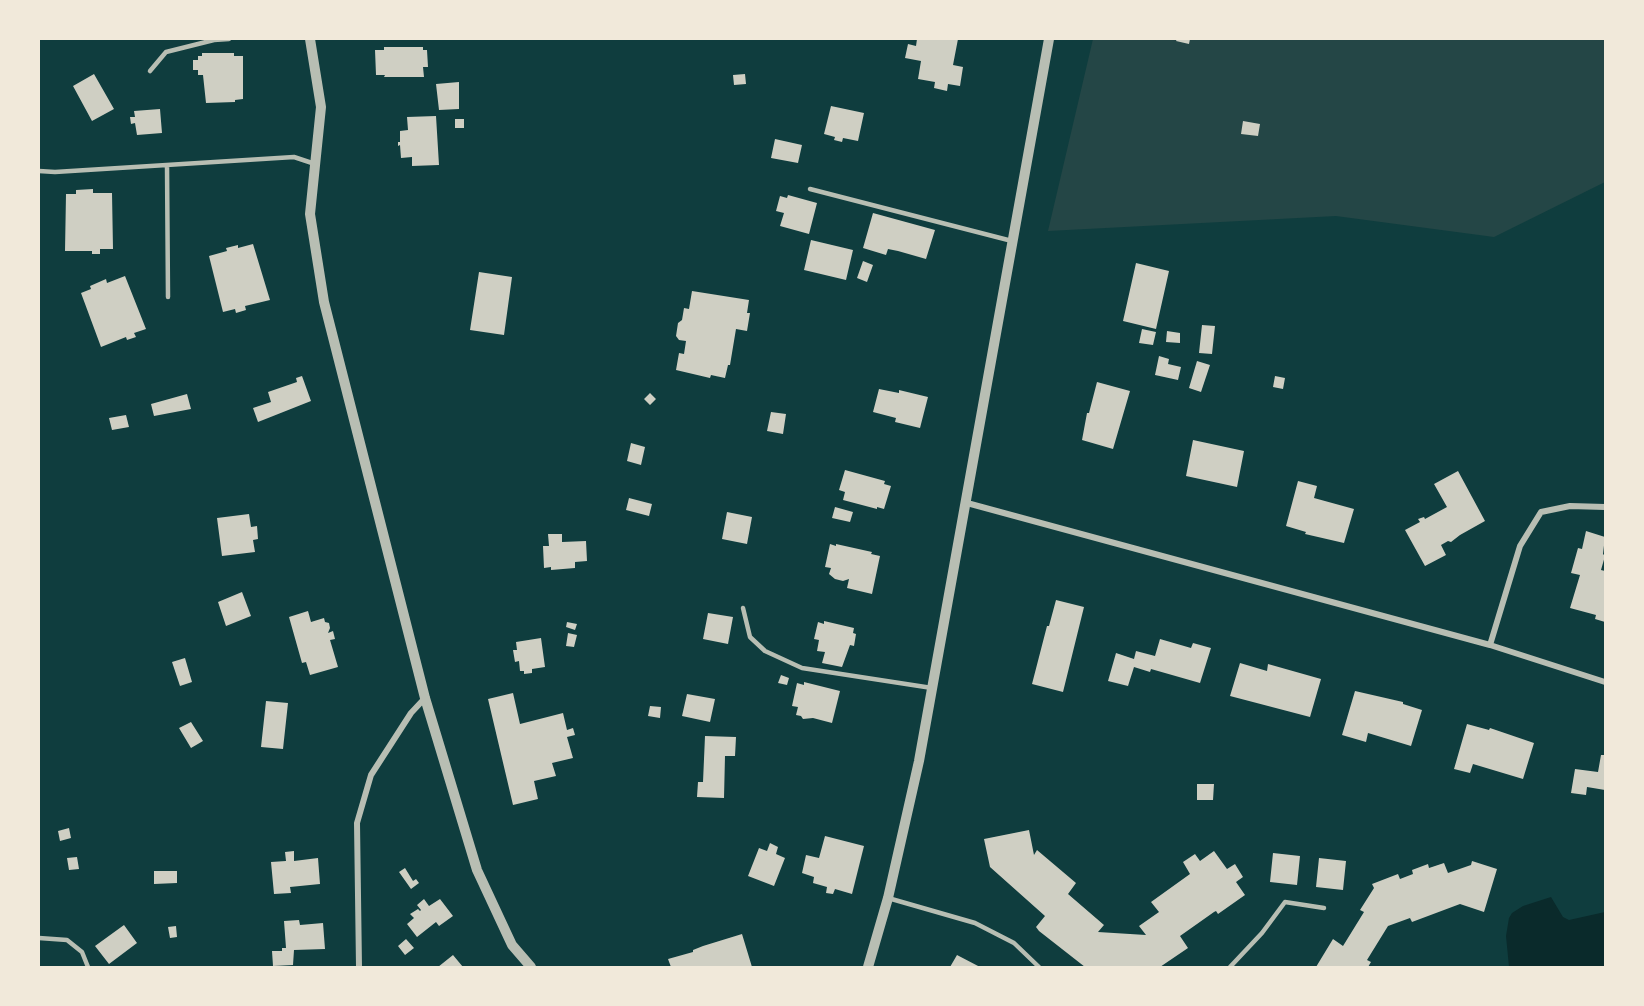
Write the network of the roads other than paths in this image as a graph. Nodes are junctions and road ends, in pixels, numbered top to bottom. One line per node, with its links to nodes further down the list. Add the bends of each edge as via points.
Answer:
1 (229, 39): 4 (lane, via 166,52)
2 (310, 39): 5 (street, via 321,107)
3 (1049, 39): 9 (street)
4 (150, 71)
5 (315, 164): 6 (lane, via 294,157); 17 (street, via 310,214 324,302)
6 (167, 165): 7 (lane); 10 (lane)
7 (39, 171)
8 (810, 189): 9 (lane)
9 (1012, 241): 11 (street)
10 (168, 297)
11 (967, 503): 14 (street); 16 (street)
12 (1605, 507): 14 (street, via 1569,506 1541,512 1520,546)
13 (743, 608): 16 (lane, via 750,637 765,651 802,668)
14 (1490, 645): 15 (street)
15 (1605, 681)
16 (933, 688): 18 (street)
17 (424, 698): 22 (street, via 371,775 357,823); 23 (street, via 477,870 512,945)
18 (888, 897): 24 (street); 25 (lane, via 975,923 1014,943)
19 (1324, 908): 26 (lane, via 1285,902)
20 (39, 938): 21 (lane, via 67,940 82,952)
21 (88, 967)
22 (359, 967)
23 (531, 967)
24 (868, 967)
25 (1039, 967)
26 (1230, 967)

